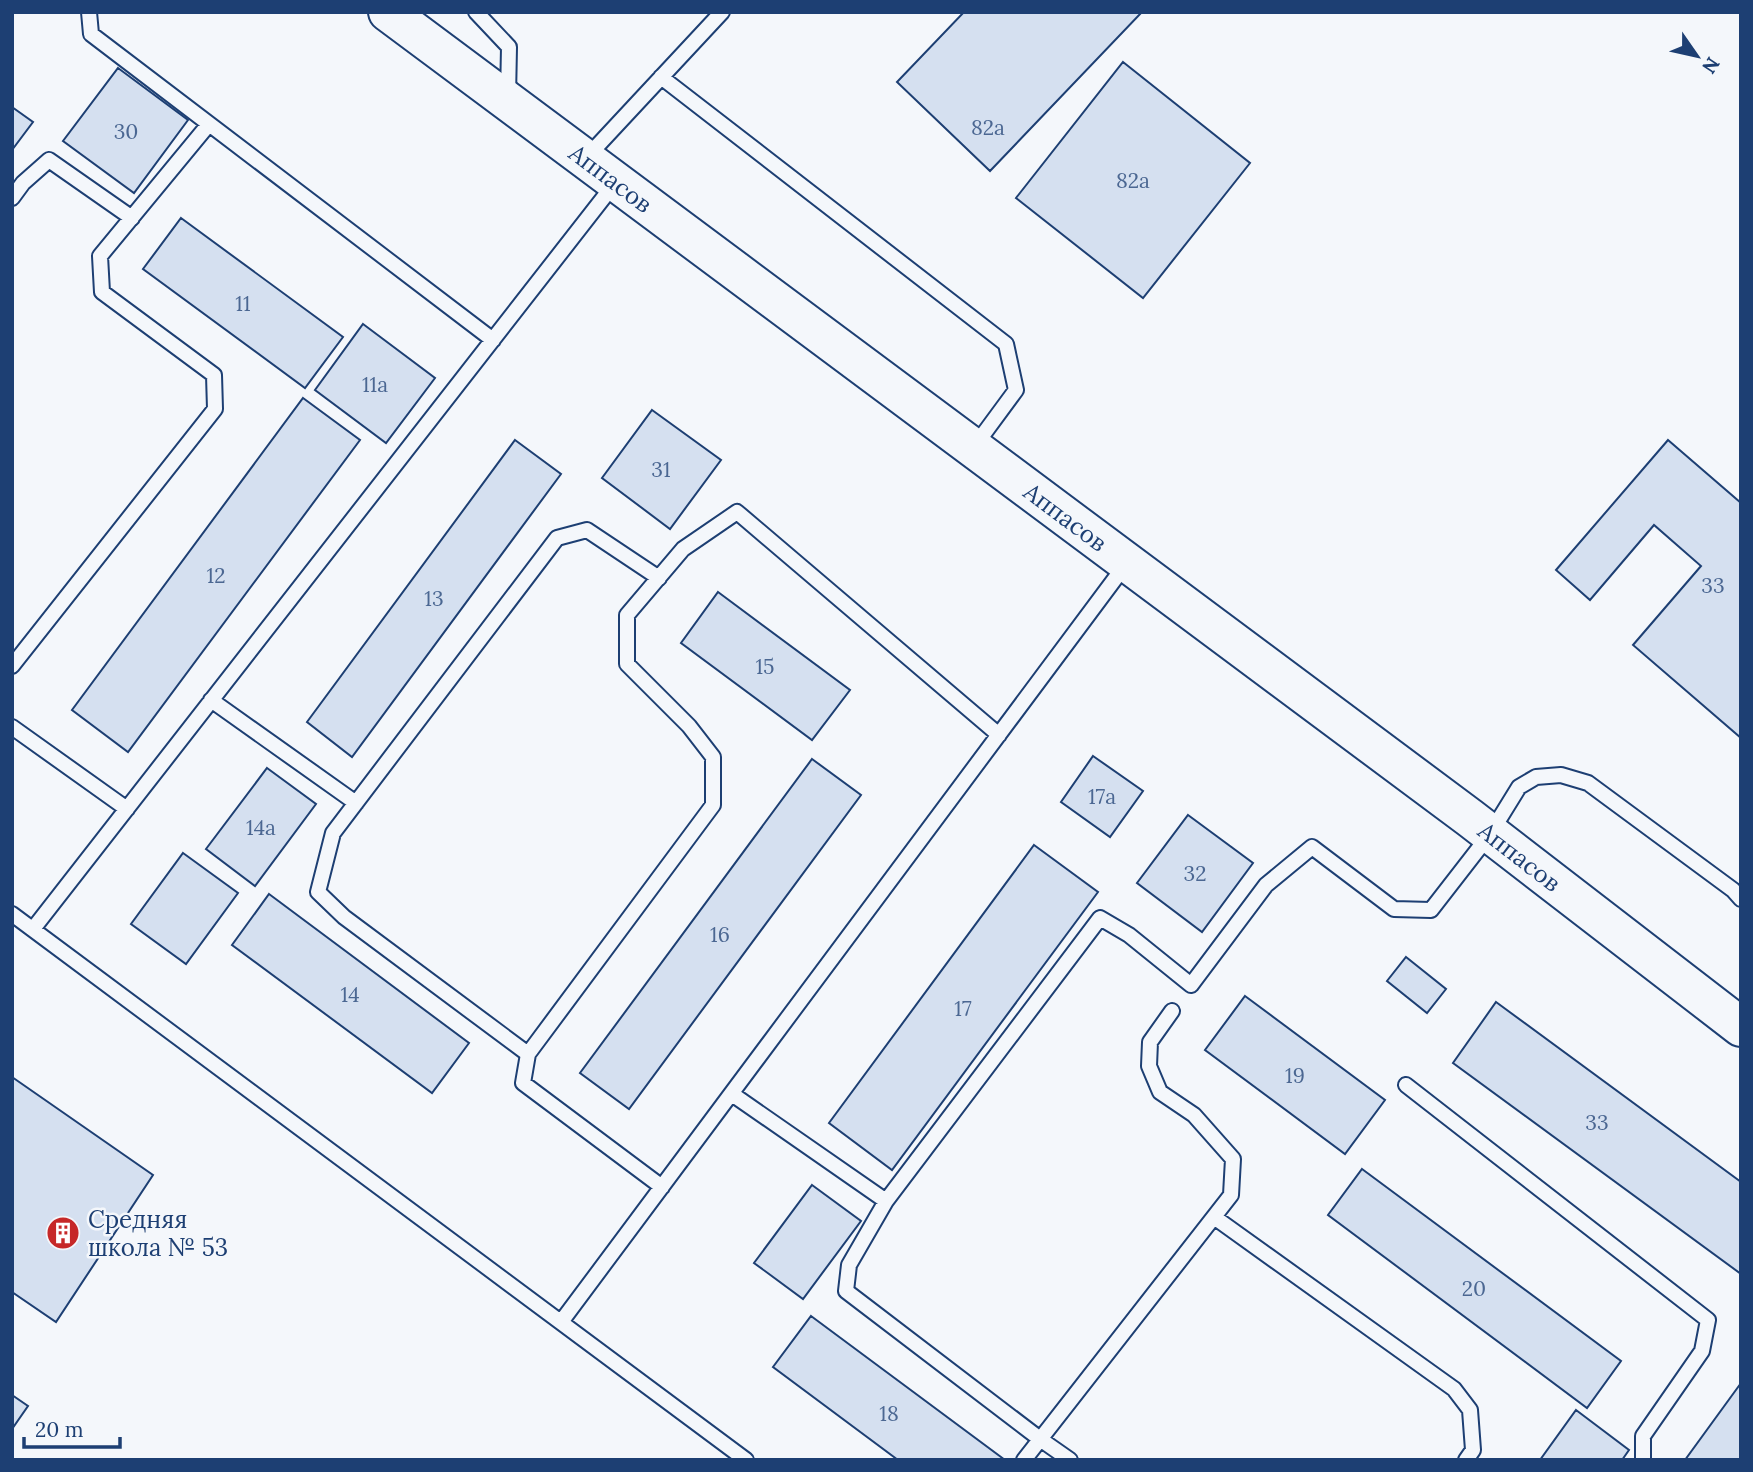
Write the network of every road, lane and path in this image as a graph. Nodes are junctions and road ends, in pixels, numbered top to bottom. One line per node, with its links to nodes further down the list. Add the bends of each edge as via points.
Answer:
1 (89, 12): 7 (lane, via 91,34)
2 (388, 12): 6 (street, Аппасов)
3 (476, 12): 6 (lane, via 509,47)
4 (722, 12): 5 (lane)
5 (661, 77): 8 (lane); 13 (lane, via 1006,344 1016,390)
6 (508, 102): 8 (street, Аппасов)
7 (209, 124): 11 (lane); 12 (lane)
8 (585, 159): 9 (street, Аппасов)
9 (615, 181): 12 (lane); 13 (street, Аппасов)
10 (12, 198): 11 (lane, via 49,160)
11 (132, 218): 16 (lane, via 100,256 102,292 214,376 215,409)
12 (492, 340): 17 (lane)
13 (973, 448): 14 (street, Аппасов)
14 (1127, 563): 19 (lane); 22 (street, Аппасов)
15 (659, 578): 19 (lane, via 683,549 737,512); 20 (lane, via 587,530 557,538); 28 (lane, via 626,615 627,664 713,757 713,806)
16 (13, 665)
17 (211, 700): 20 (lane); 21 (lane)
18 (12, 727): 21 (lane)
19 (999, 735): 30 (lane)
20 (356, 803): 28 (lane, via 333,833 318,892 344,917)
21 (127, 809): 25 (lane)
22 (1490, 834): 23 (lane, via 1519,787 1536,777 1562,775 1588,783); 27 (street, Аппасов); 32 (lane, via 1432,910 1394,909 1312,847 1266,884 1191,985 1129,935 1100,918)
23 (1741, 898)
24 (12, 914): 25 (lane)
25 (33, 929): 34 (lane)
26 (1172, 1011): 33 (lane, via 1150,1042 1149,1066 1160,1091 1194,1115 1233,1159 1231,1195)
27 (1741, 1027)
28 (528, 1054): 31 (lane, via 523,1083)
29 (1406, 1085): 41 (lane, via 1708,1320 1702,1351 1643,1436)
30 (732, 1094): 31 (lane); 32 (lane)
31 (662, 1187): 34 (lane)
32 (886, 1201): 35 (lane, via 849,1265 846,1291)
33 (1214, 1217): 35 (lane); 40 (lane, via 1454,1389 1470,1410 1474,1450)
34 (561, 1322): 36 (lane)
35 (1040, 1439): 38 (lane); 39 (lane)
36 (727, 1454): 37 (lane)
37 (746, 1460)
38 (1024, 1460)
39 (1070, 1460)
40 (1466, 1460)
41 (1643, 1460)

